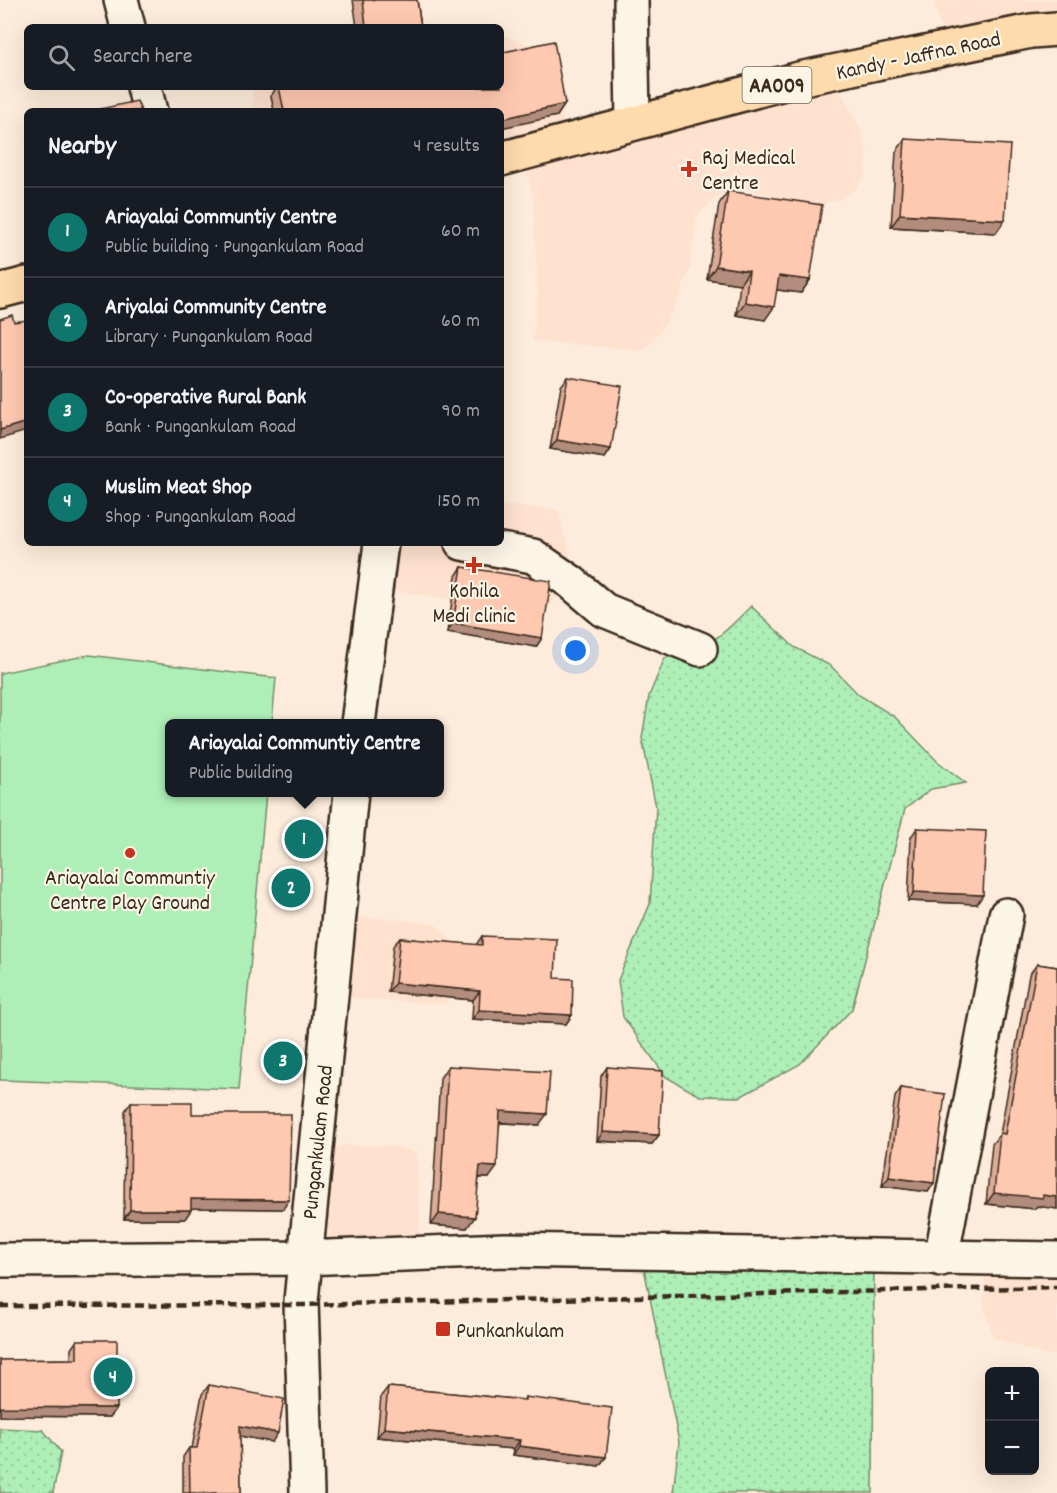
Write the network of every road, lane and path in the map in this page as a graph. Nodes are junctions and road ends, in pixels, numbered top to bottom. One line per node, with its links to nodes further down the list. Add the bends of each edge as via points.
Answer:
1 (121, 0): 3 (street)
2 (631, 0): 7 (street)
3 (128, 24)
4 (1057, 29): 7 (highway, Kandy - Jaffna Road / AA009, via 1030,31 817,75)
5 (145, 90): 6 (street)
6 (149, 108)
7 (633, 123): 8 (highway, Kandy - Jaffna Road / AA009)
8 (504, 158)
9 (24, 285): 10 (highway)
10 (0, 291)
11 (381, 546): 14 (street)
12 (478, 546): 13 (street, via 533,556 604,610)
13 (700, 649)
14 (359, 719)
15 (350, 797): 17 (street, Pungankulam Road)
16 (1006, 915): 18 (street)
17 (304, 1258): 18 (street, via 505,1250); 20 (street); 21 (street, Pungankulam Road, via 301,1301)
18 (940, 1259): 19 (street)
19 (1057, 1259)
20 (0, 1260)
21 (307, 1493)

